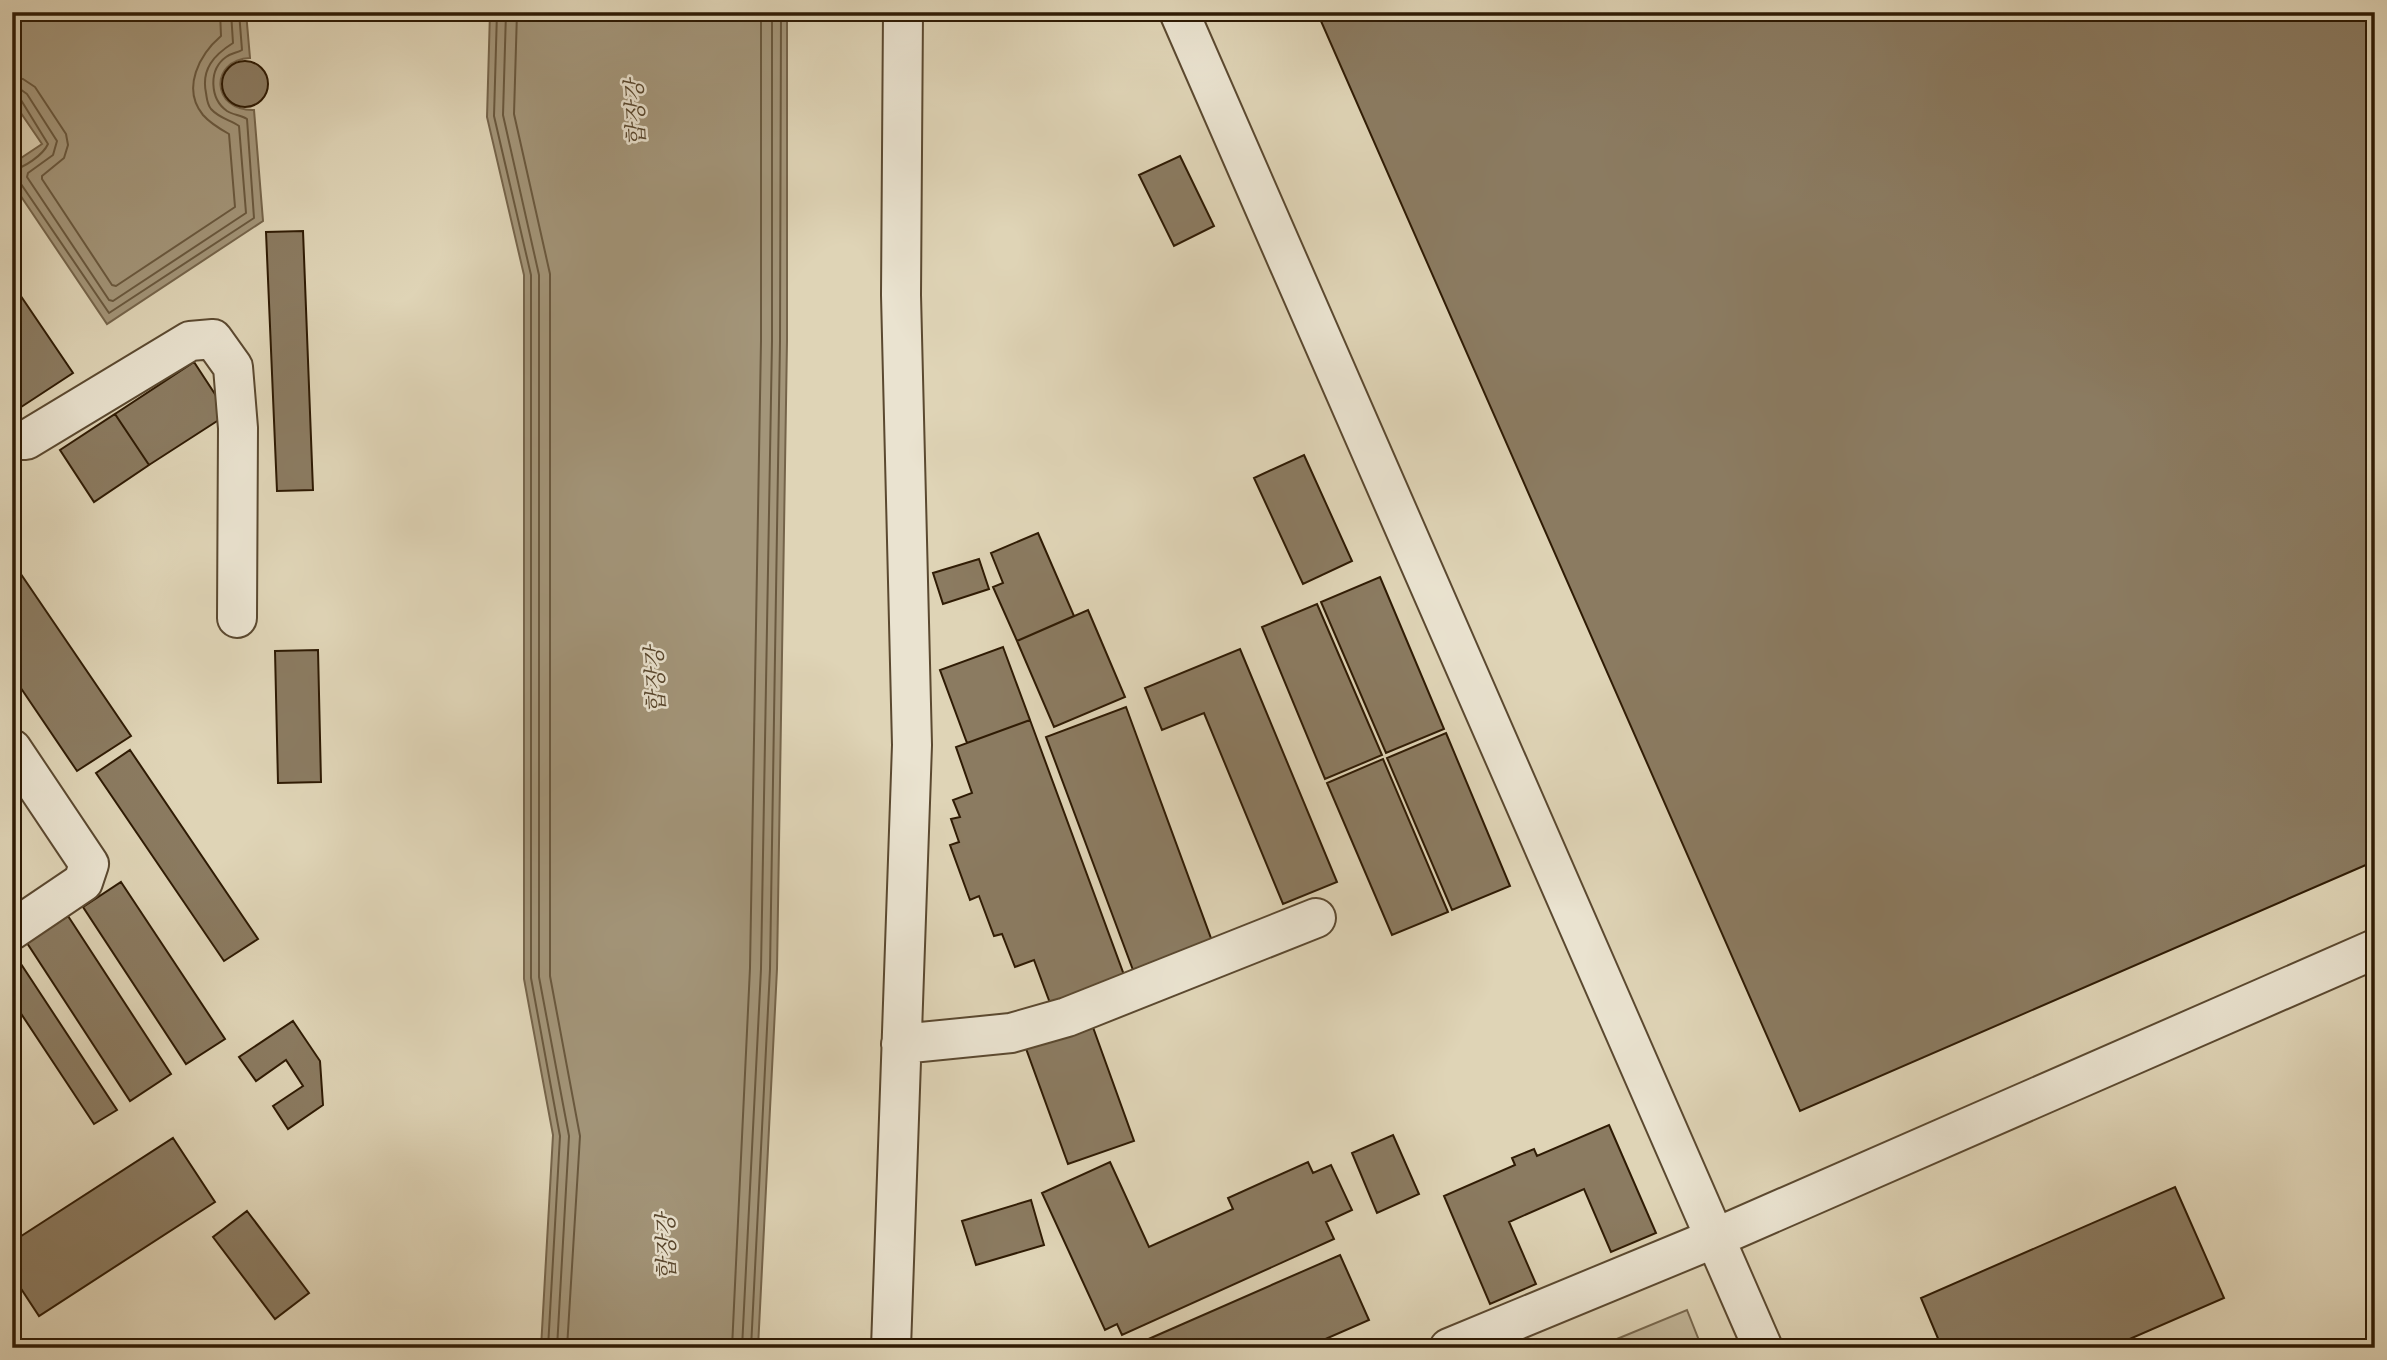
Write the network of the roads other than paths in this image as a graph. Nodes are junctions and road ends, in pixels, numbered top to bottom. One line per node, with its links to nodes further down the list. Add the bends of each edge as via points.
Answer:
1 (903, 12): 9 (street, via 901,295 912,745)
2 (1179, 12): 10 (street)
3 (12, 440): 4 (street, via 26,440 190,341 213,340 233,367 238,428)
4 (237, 618)
5 (12, 749): 7 (street, via 89,864 83,882)
6 (1316, 918): 9 (street, via 1067,1017 1011,1033)
7 (12, 930)
8 (2375, 948): 10 (street)
9 (901, 1044): 11 (street)
10 (1715, 1238): 12 (street); 13 (street)
11 (891, 1348)
12 (1449, 1348)
13 (1763, 1348)

